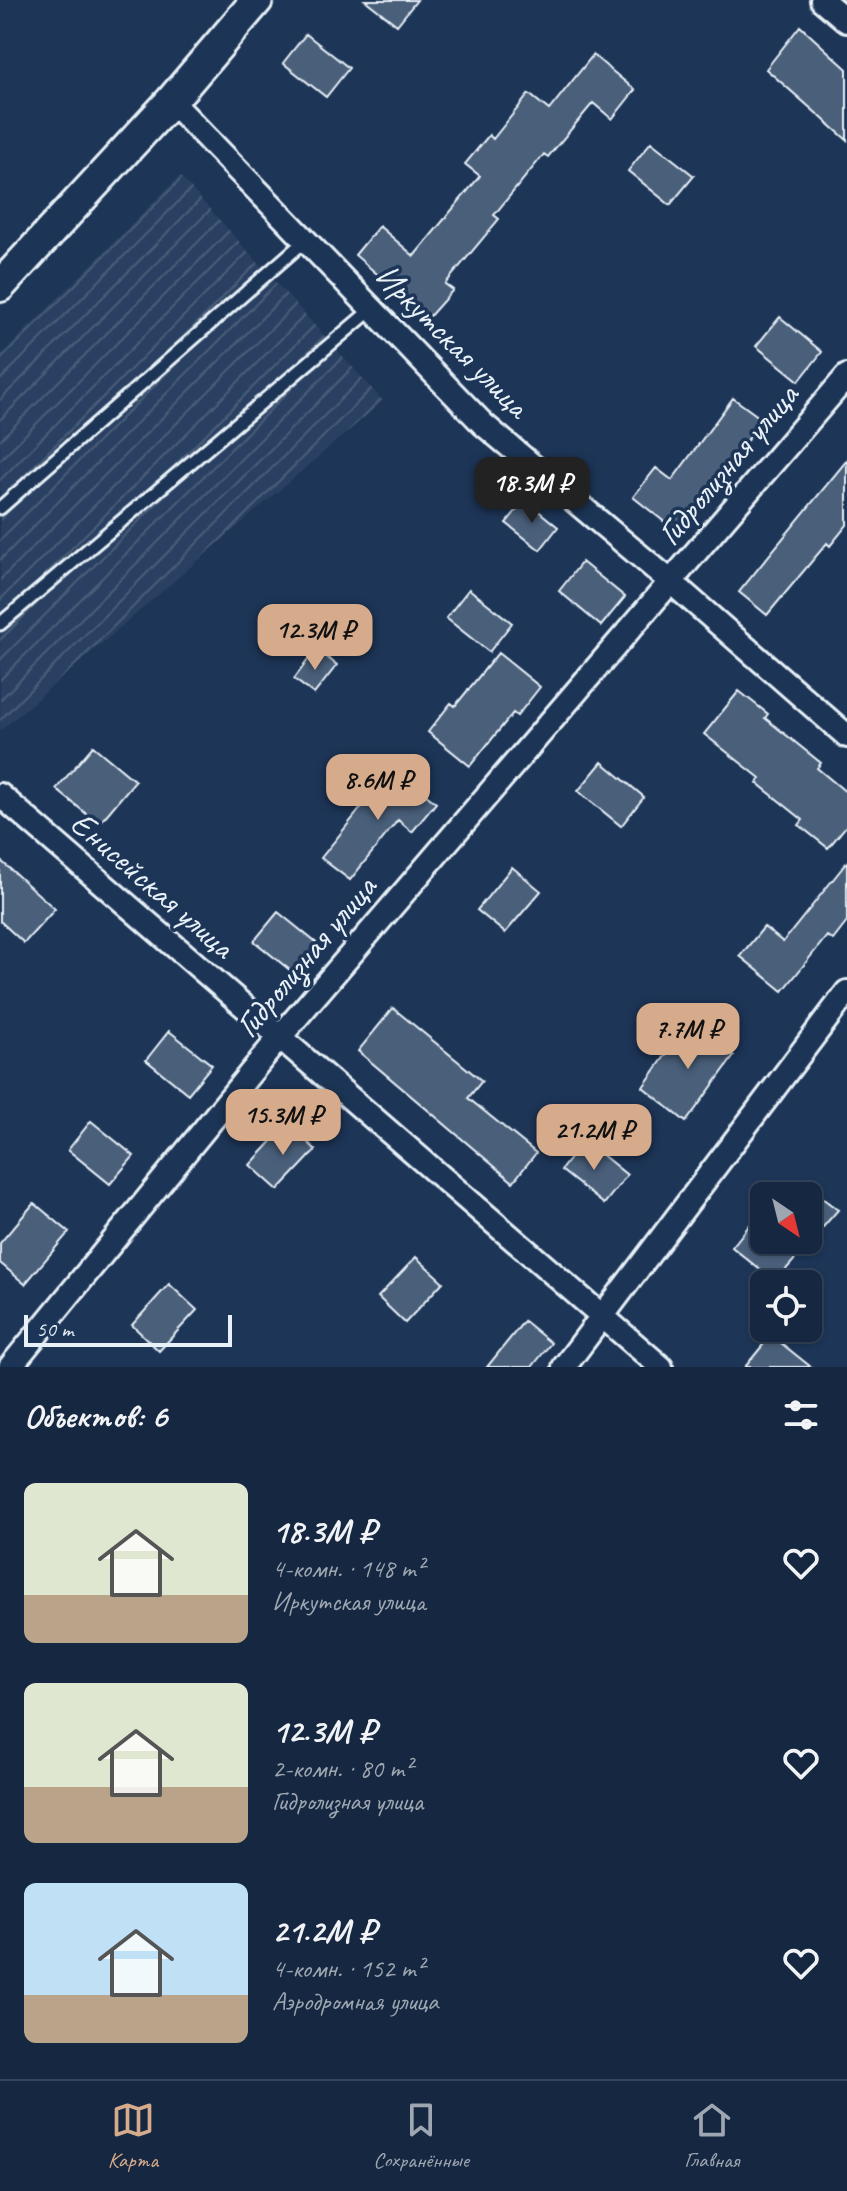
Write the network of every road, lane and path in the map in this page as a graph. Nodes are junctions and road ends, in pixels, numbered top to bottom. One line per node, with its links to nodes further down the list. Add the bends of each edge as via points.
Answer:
1 (257, 0): 4 (street)
2 (822, 0): 3 (street)
3 (847, 20)
4 (171, 101): 5 (street, Иркутская улица); 6 (street)
5 (307, 239): 7 (street, Иркутская улица); 9 (lane)
6 (0, 286)
7 (372, 309): 10 (street, Иркутская улица, via 483,424); 11 (lane)
8 (847, 376): 10 (street, Гидролизная улица)
9 (0, 508)
10 (671, 582): 12 (street, Иркутская улица); 15 (street, Гидролизная улица)
11 (0, 624)
12 (847, 736)
13 (0, 795): 15 (street, Енисейская улица)
14 (847, 992): 16 (street)
15 (279, 1038): 16 (street, Енисейская улица); 17 (street, Гидролизная улица)
16 (602, 1318): 18 (street); 19 (street, Енисейская улица)
17 (10, 1367)
18 (564, 1367)
19 (661, 1367)

